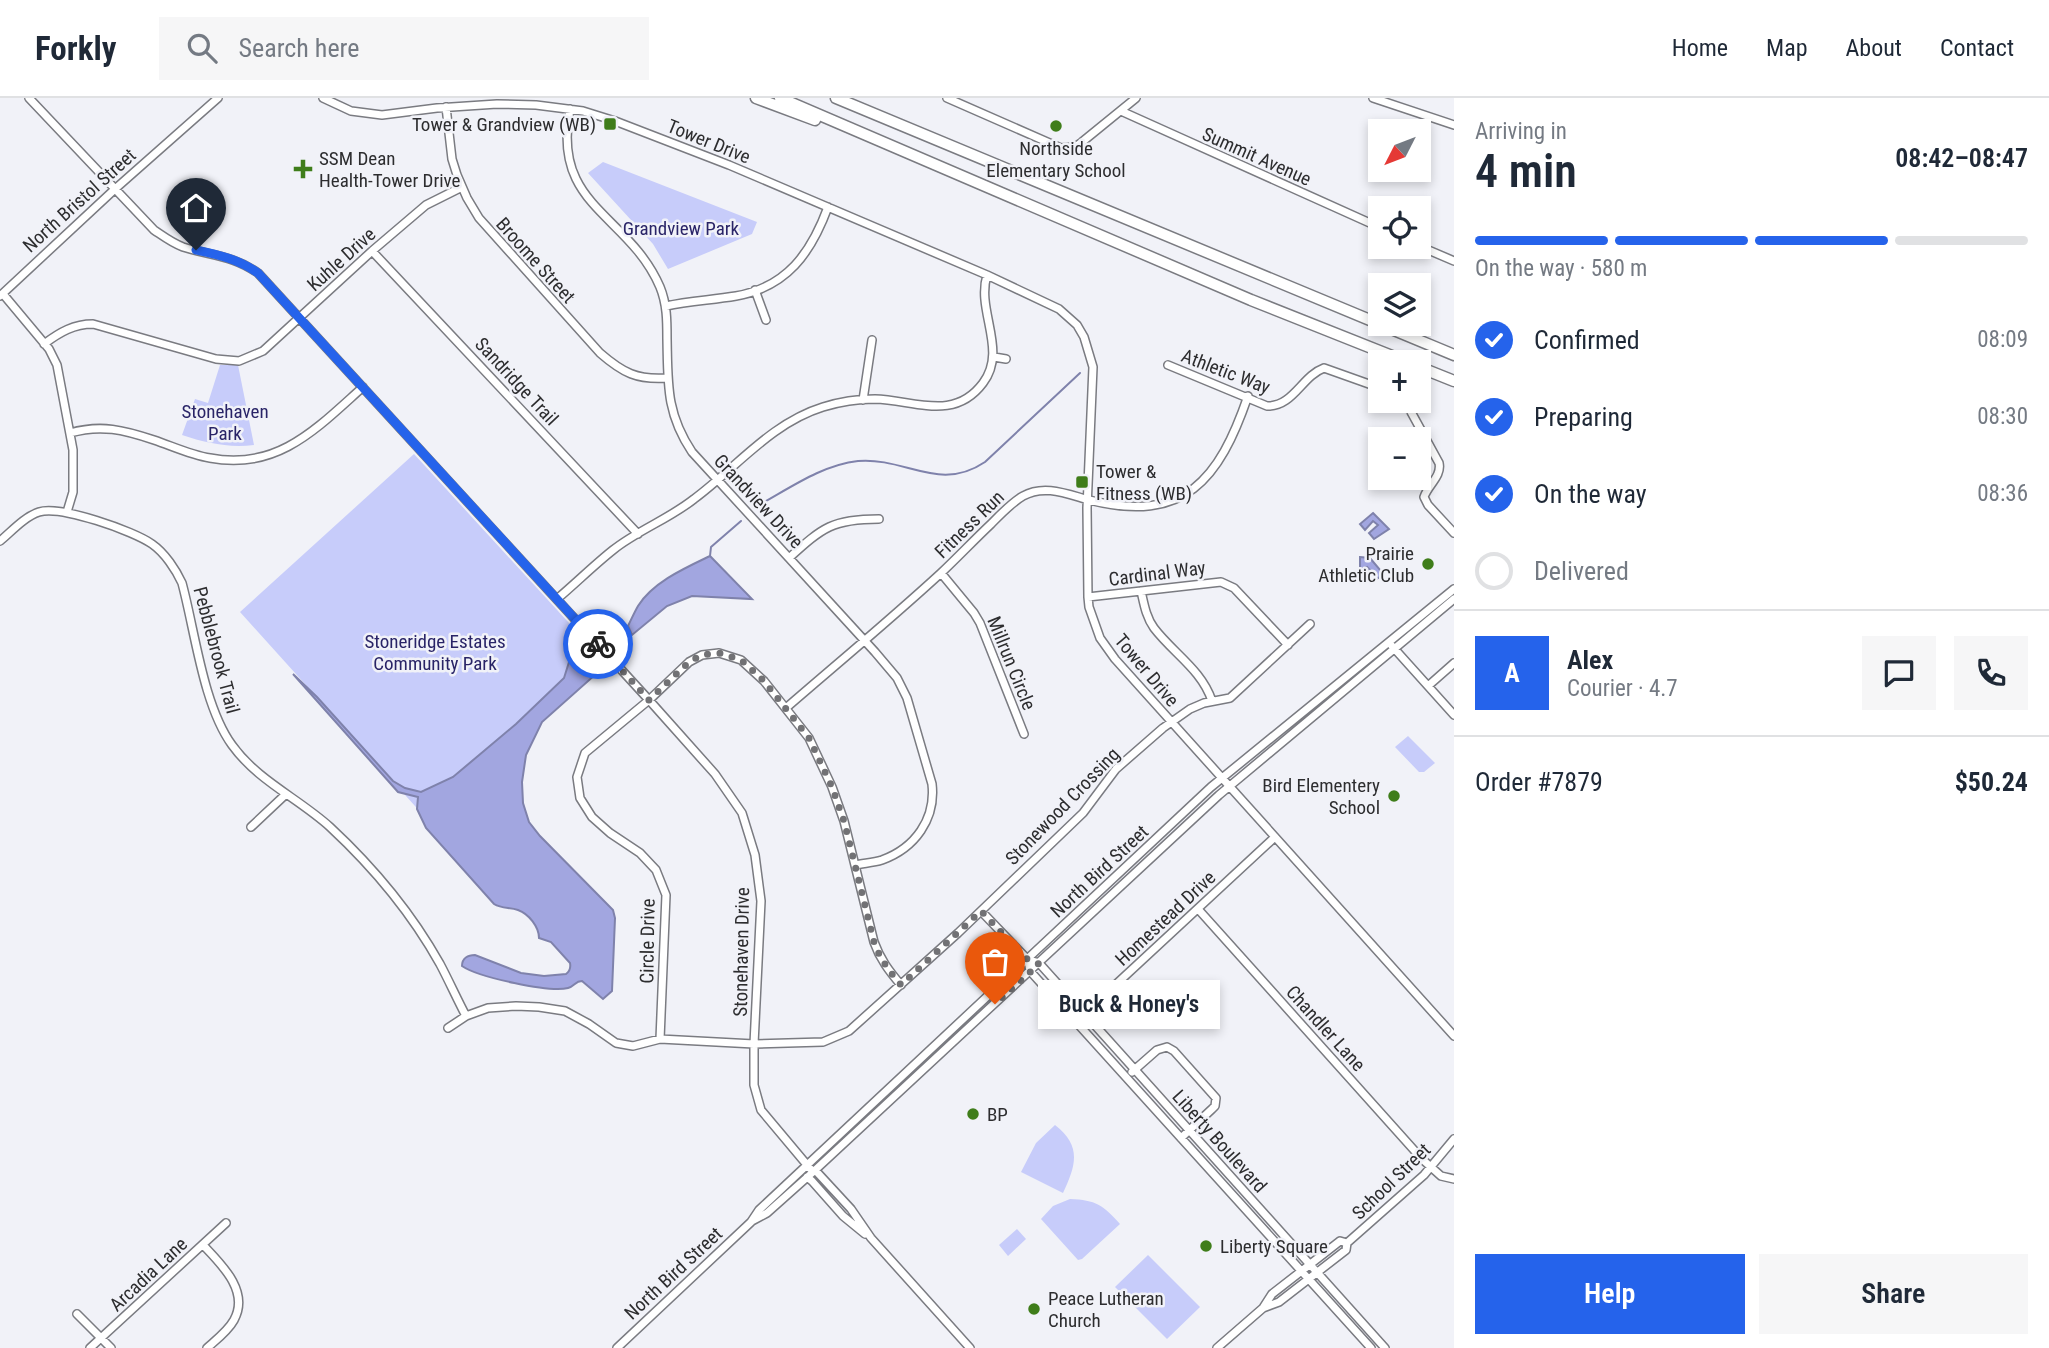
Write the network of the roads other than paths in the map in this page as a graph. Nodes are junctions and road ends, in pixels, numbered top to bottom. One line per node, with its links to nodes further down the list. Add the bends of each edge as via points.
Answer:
1 (29, 98): 18 (street, Stonehaven Drive)
2 (209, 98): 15 (street, North Bristol Street)
3 (218, 98): 15 (street, North Bristol Street)
4 (323, 98): 11 (street, Tower Drive, via 351,111 382,116)
5 (755, 98): 16 (highway)
6 (780, 98): 16 (highway)
7 (837, 98): 33 (highway)
8 (947, 98): 13 (street, via 1061,148 1075,147)
9 (1136, 98): 13 (street)
10 (1373, 98): 14 (street)
11 (446, 107): 12 (street, Tower Drive, via 496,104); 17 (street, Broome Street, via 452,159)
12 (570, 109): 19 (street, Tower Drive, via 615,121); 27 (street, Grandview Drive, via 566,149 576,182 637,250 659,284)
13 (1121, 111): 20 (street, Summit Avenue)
14 (1454, 125)
15 (181, 129): 18 (street, North Bristol Street)
16 (920, 158): 32 (highway)
17 (462, 187): 21 (street, Kuhle Drive, via 426,205); 38 (street, Broome Street, via 485,227 600,353 632,375)
18 (115, 189): 26 (street, North Bristol Street); 28 (street, Stonehaven Drive, via 154,230 175,243 232,258 258,273)
19 (828, 207): 24 (street, Tower Drive); 25 (street, via 803,257 775,281)
20 (1368, 222)
21 (372, 251): 28 (street, Kuhle Drive); 51 (street, Sandridge Trail)
22 (1431, 251): 23 (street)
23 (1454, 261)
24 (987, 275): 34 (street, via 984,299); 47 (street, Tower Drive, via 1059,309 1084,337 1093,367)
25 (755, 290): 27 (street); 29 (street)
26 (2, 295): 31 (street)
27 (666, 306): 38 (street, Grandview Drive)
28 (299, 318): 31 (street, Kuhle Drive, via 262,351 234,361 93,324 64,330); 41 (street, Stonehaven Drive)
29 (766, 320)
30 (872, 340): 43 (street)
31 (44, 344): 45 (street, via 57,365)
32 (1377, 350)
33 (1454, 355)
34 (994, 357): 35 (street); 43 (street, via 976,392 950,406)
35 (1006, 359)
36 (1168, 365): 42 (street, Athletic Way)
37 (1431, 372): 39 (highway)
38 (667, 378): 46 (street, Grandview Drive, via 671,409 683,439)
39 (1454, 381)
40 (1368, 384): 42 (street, Athletic Way, via 1324,368 1275,406)
41 (363, 387): 45 (street, via 296,444 243,460 209,458 124,430); 58 (street, Stonehaven Drive)
42 (1248, 397): 47 (street, Fitness Run, via 1222,458 1198,486 1175,499 1148,506)
43 (863, 400): 46 (street, via 820,408 783,425)
44 (1412, 413): 50 (street, via 1440,469 1424,497)
45 (70, 433): 48 (street, via 73,492)
46 (718, 480): 51 (street, via 682,509); 53 (street, Grandview Drive)
47 (1087, 499): 54 (street, Fitness Run, via 1047,490 1024,496); 57 (street, Tower Drive)
48 (67, 512): 52 (street, Pebblebrook Trail, via 39,512); 74 (street, Pebblebrook Trail, via 131,533 153,545 167,560 182,583 215,713 248,765)
49 (879, 519): 53 (street, via 835,524)
50 (1454, 533)
51 (638, 534): 58 (street)
52 (0, 541)
53 (789, 558): 61 (street, Grandview Drive)
54 (941, 573): 61 (street, Fitness Run); 71 (street, Millrun Circle, via 980,623)
55 (1454, 589): 63 (street, North Bird Street)
56 (1142, 591): 57 (street, Cardinal Way); 62 (street, Cardinal Way, via 1228,584); 67 (street, via 1154,628 1203,681)
57 (1088, 597): 70 (street, Tower Drive, via 1107,649)
58 (557, 599): 66 (street, Stonehaven Drive)
59 (1454, 599): 63 (street, North Bird Street)
60 (1310, 624): 62 (street, Stonewood Crossing)
61 (865, 640): 68 (street, Fitness Run); 77 (street, Grandview Drive, via 897,678 907,698 933,797 928,819 902,850 880,861)
62 (1288, 645): 67 (street, Stonewood Crossing, via 1236,694)
63 (1392, 646): 65 (street); 72 (street, North Bird Street); 73 (street, North Bird Street)
64 (1454, 663): 65 (street)
65 (1428, 686): 69 (street)
66 (649, 700): 68 (street, Circle Drive, via 689,662 719,653 741,660); 89 (street, Circle Drive, via 585,754 577,778 580,798 592,817 640,853 656,870 666,895); 90 (street, Stonehaven Drive, via 715,775 741,813 755,855 761,901)
67 (1212, 701): 70 (street, Stonewood Crossing)
68 (786, 708): 77 (street, Circle Drive, via 809,738 832,787)
69 (1454, 715)
70 (1171, 722): 72 (street, Tower Drive); 79 (street, Stonewood Crossing, via 1116,769 1083,813)
71 (1024, 734)
72 (1223, 779): 73 (street, Tower Drive); 80 (street, North Bird Street)
73 (1229, 786): 76 (street, Tower Drive); 81 (street, North Bird Street)
74 (285, 795): 75 (street); 85 (street, Pebblebrook Trail, via 327,825 386,886 439,962)
75 (251, 827)
76 (1275, 837): 78 (street, Homestead Drive); 88 (street, Tower Drive)
77 (855, 865): 83 (street, Circle Drive, via 880,957)
78 (1198, 909): 84 (street, Homestead Drive); 96 (street, Chandler Lane)
79 (981, 911): 80 (street, Liberty Boulevard); 83 (street, Stonewood Crossing)
80 (1028, 960): 81 (street, Liberty Boulevard); 82 (street); 97 (street, North Bird Street)
81 (1039, 964): 82 (street, North Bird Street); 84 (street, Liberty Boulevard)
82 (1030, 971): 86 (street, Liberty Boulevard); 97 (street, North Bird Street)
83 (901, 985): 90 (street, Stonewood Crossing, via 849,1031 823,1042)
84 (1084, 1014): 86 (street, Homestead Drive); 91 (street, Liberty Boulevard)
85 (466, 1016): 87 (street, Stonewood Crossing); 89 (street, Stonewood Crossing, via 488,1009 539,1007 565,1011 616,1043 633,1046)
86 (1080, 1025): 92 (street, Liberty Boulevard)
87 (447, 1028)
88 (1454, 1036)
89 (660, 1039): 90 (street, Stonewood Crossing)
90 (754, 1044): 97 (street, Stonehaven Drive, via 754,1085 761,1110)
91 (1135, 1069): 92 (street); 93 (street, Liberty Boulevard); 93 (street, via 1167,1046 1213,1094 1215,1106)
92 (1127, 1077): 94 (street, Liberty Boulevard)
93 (1189, 1130): 94 (street); 102 (street, Liberty Boulevard)
94 (1181, 1138): 103 (street, Liberty Boulevard)
95 (1454, 1139): 96 (street, School Street)
96 (1430, 1168): 98 (street); 100 (street, School Street)
97 (810, 1172): 112 (street, North Bird Street); 113 (street, Stonehaven Drive, via 812,1181 843,1216 871,1238)
98 (1454, 1179)
99 (226, 1223): 101 (street, Arcadia Lane)
100 (1347, 1242): 102 (street, School Street, via 1340,1241); 104 (street, School Street, via 1346,1250)
101 (203, 1245): 108 (street, Arcadia Lane); 111 (street, via 229,1273 238,1295 233,1322)
102 (1309, 1264): 103 (street, School Street); 104 (street, Liberty Boulevard)
103 (1301, 1270): 105 (street, Liberty Boulevard); 106 (street, School Street, via 1272,1294)
104 (1317, 1272): 105 (street, School Street); 116 (street, Liberty Boulevard)
105 (1309, 1279): 106 (street, School Street, via 1279,1303); 115 (street, Liberty Boulevard)
106 (1263, 1308): 114 (street, School Street)
107 (77, 1314): 108 (street)
108 (101, 1339): 109 (street, Arcadia Lane); 110 (street)
109 (90, 1348)
110 (111, 1348)
111 (207, 1348)
112 (617, 1348)
113 (970, 1348)
114 (1217, 1348)
115 (1371, 1348)
116 (1385, 1348)

